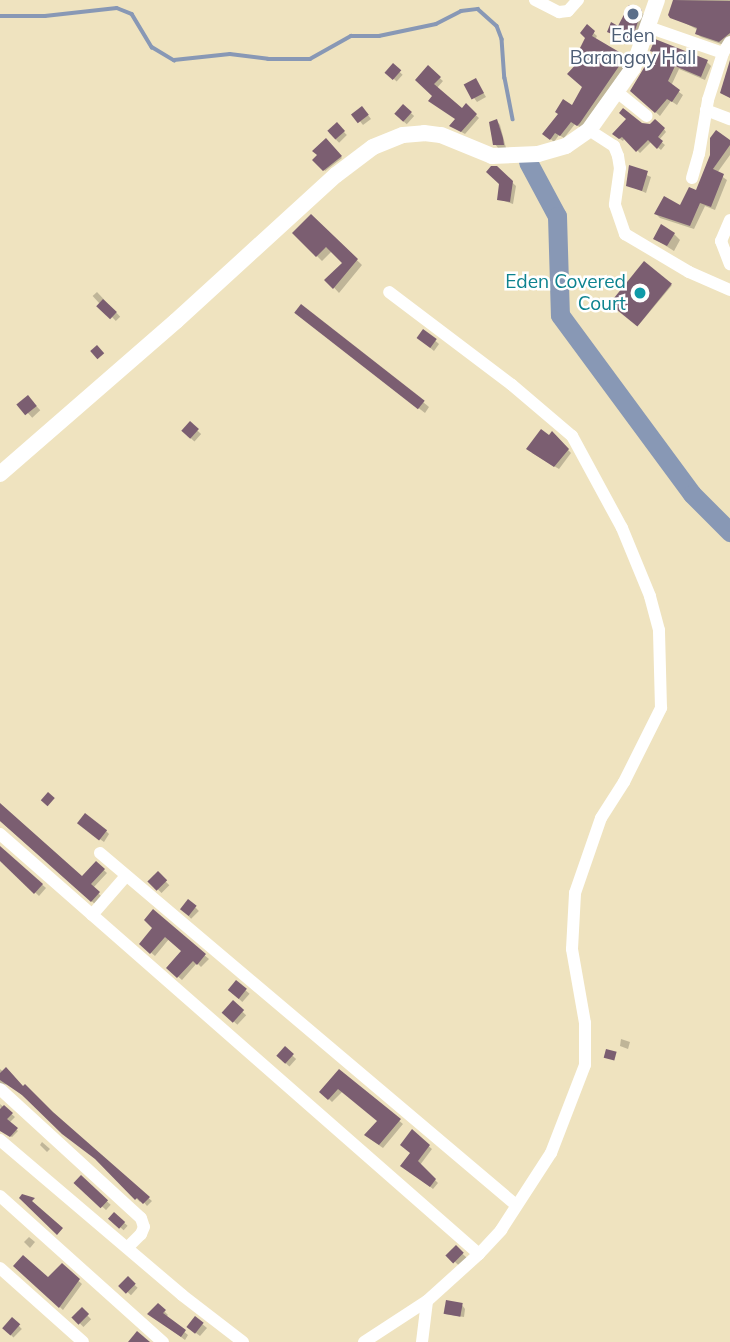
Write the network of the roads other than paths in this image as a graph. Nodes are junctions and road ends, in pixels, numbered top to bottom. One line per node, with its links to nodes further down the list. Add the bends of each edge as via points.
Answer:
1 (535, 0): 2 (street, via 559,12 568,11)
2 (578, 0)
3 (657, 0): 4 (street)
4 (648, 27): 6 (street); 7 (street, via 633,68)
5 (730, 42): 6 (street)
6 (723, 53): 8 (street)
7 (617, 92): 9 (street); 11 (street)
8 (706, 110): 10 (street); 12 (street)
9 (647, 116)
10 (730, 119)
11 (589, 130): 15 (street, via 614,146 618,156 615,205 625,234); 17 (street, via 566,146 538,154 492,156 441,135 424,133 402,135 373,147)
12 (692, 178)
13 (730, 220): 14 (street, via 721,241)
14 (730, 264)
15 (730, 290)
16 (389, 292): 25 (street, via 572,436 622,528 659,630 661,708 601,818 572,912 572,949 585,1023 585,1065 551,1153)
17 (0, 474)
18 (0, 834): 21 (street)
19 (100, 853): 20 (street)
20 (126, 876): 21 (street); 25 (street)
21 (92, 915): 27 (street)
22 (0, 1089): 26 (street, via 141,1218 141,1234)
23 (0, 1140): 26 (street)
24 (0, 1196): 31 (street)
25 (516, 1205): 27 (street, via 502,1230)
26 (128, 1247): 32 (street)
27 (479, 1254): 29 (street)
28 (0, 1268): 30 (street)
29 (427, 1301): 33 (street); 34 (street)
30 (83, 1342)
31 (163, 1342)
32 (243, 1342)
33 (364, 1342)
34 (422, 1342)

